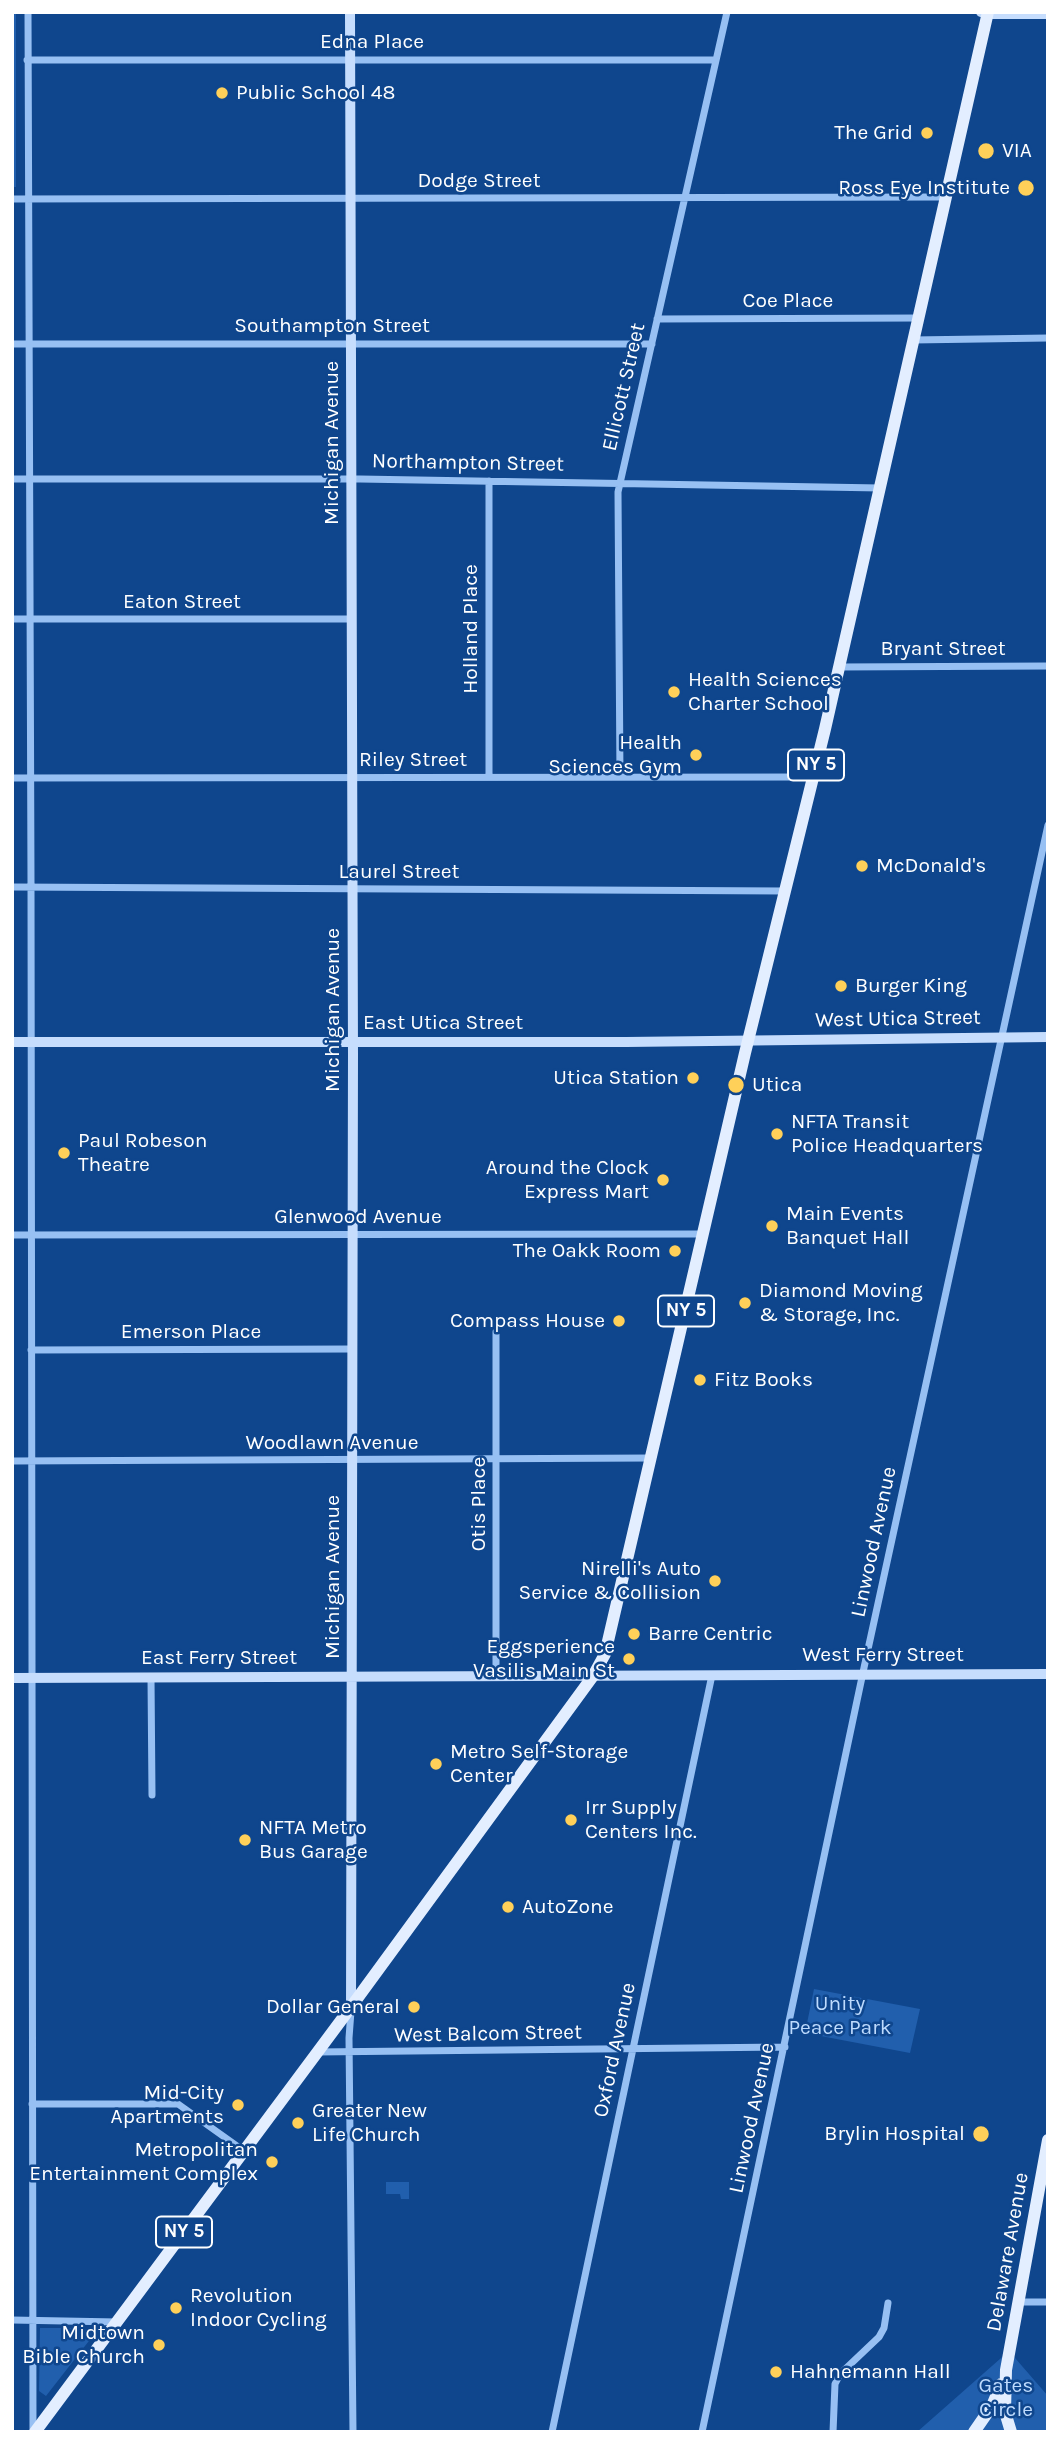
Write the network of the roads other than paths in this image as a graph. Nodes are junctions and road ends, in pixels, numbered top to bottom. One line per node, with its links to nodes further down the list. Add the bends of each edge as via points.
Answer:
1 (27, 12): 6 (street)
2 (350, 12): 7 (street, Michigan Avenue)
3 (727, 12): 8 (street, Ellicott Street)
4 (986, 13): 5 (street); 9 (main road, NY 5)
5 (1048, 14)
6 (27, 60): 7 (street, Edna Place); 12 (street)
7 (350, 60): 8 (street, Edna Place); 10 (street, Michigan Avenue)
8 (716, 60): 13 (street, Ellicott Street)
9 (946, 197): 13 (street, Dodge Street); 14 (main road, NY 5)
10 (350, 198): 12 (street, Dodge Street); 13 (street, Dodge Street); 18 (street, Michigan Avenue)
11 (12, 199): 12 (street, Dodge Street)
12 (29, 199): 20 (street)
13 (685, 199): 15 (street, Ellicott Street)
14 (919, 318): 15 (street, Coe Place); 17 (main road, NY 5)
15 (657, 319): 21 (street, Ellicott Street)
16 (1048, 338): 17 (street)
17 (913, 340): 27 (main road, NY 5)
18 (351, 343): 20 (street, Southampton Street); 21 (street, Southampton Street); 24 (street, Michigan Avenue)
19 (12, 344): 20 (street, Southampton Street)
20 (29, 344): 23 (street)
21 (652, 344): 26 (street, Ellicott Street)
22 (12, 479): 23 (street, Northampton Street)
23 (29, 479): 24 (street, Northampton Street); 29 (street)
24 (351, 479): 25 (street, Northampton Street); 30 (street, Michigan Avenue)
25 (488, 481): 26 (street, Northampton Street); 37 (street, Holland Place)
26 (620, 482): 27 (street, Northampton Street); 38 (street, Ellicott Street)
27 (880, 488): 32 (main road, NY 5)
28 (12, 619): 29 (street, Eaton Street)
29 (30, 619): 30 (street, Eaton Street); 35 (street)
30 (351, 619): 36 (street, Michigan Avenue)
31 (1048, 666): 32 (street, Bryant Street)
32 (839, 667): 33 (main road, NY 5)
33 (813, 777): 38 (street, Riley Street); 43 (main road, NY 5)
34 (12, 778): 35 (street, Riley Street)
35 (31, 778): 36 (street, Riley Street); 41 (street)
36 (352, 778): 37 (street, Riley Street); 42 (street, Michigan Avenue)
37 (489, 778): 38 (street, Riley Street)
38 (620, 778)
39 (1048, 825): 44 (street, Linwood Avenue)
40 (12, 887): 41 (street, Laurel Street)
41 (30, 887): 42 (street, Laurel Street); 48 (street)
42 (352, 889): 43 (street, Laurel Street); 49 (street, Michigan Avenue)
43 (786, 891): 46 (main road, NY 5)
44 (1000, 1037): 45 (street, West Utica Street); 46 (street, West Utica Street); 64 (street, Linwood Avenue)
45 (1048, 1037)
46 (748, 1041): 49 (street, East Utica Street); 50 (main road, NY 5)
47 (12, 1042): 48 (street, East Utica Street)
48 (30, 1042): 49 (street, East Utica Street); 52 (street)
49 (352, 1043): 53 (street, Michigan Avenue)
50 (703, 1234): 53 (street, Glenwood Avenue); 57 (main road, NY 5)
51 (12, 1235): 52 (street, Glenwood Avenue)
52 (30, 1235): 53 (street, Glenwood Avenue); 56 (street)
53 (352, 1235): 55 (street, Michigan Avenue)
54 (496, 1332): 58 (street, Otis Place)
55 (352, 1349): 56 (street, Emerson Place); 61 (street, Michigan Avenue)
56 (31, 1350): 60 (street)
57 (652, 1458): 58 (street, Woodlawn Avenue); 67 (main road, NY 5, via 611,1632)
58 (497, 1459): 61 (street, Woodlawn Avenue); 66 (street, Otis Place)
59 (12, 1461): 60 (street, Woodlawn Avenue)
60 (31, 1461): 61 (street, Woodlawn Avenue); 69 (street)
61 (352, 1461): 65 (street, Michigan Avenue)
62 (1048, 1674): 64 (street, West Ferry Street)
63 (712, 1675): 64 (street, West Ferry Street); 67 (street, West Ferry Street); 74 (street, Oxford Avenue)
64 (863, 1675): 73 (street, Linwood Avenue)
65 (352, 1676): 66 (street, East Ferry Street); 70 (street, East Ferry Street); 72 (street, Michigan Avenue)
66 (496, 1676): 67 (street, East Ferry Street)
67 (593, 1676): 72 (main road, NY 5)
68 (12, 1678): 69 (street, East Ferry Street)
69 (31, 1678): 70 (street, East Ferry Street); 77 (street)
70 (151, 1678): 71 (street)
71 (152, 1795)
72 (351, 2007): 75 (main road, NY 5); 76 (street)
73 (785, 2047): 74 (street, West Balcom Street); 90 (street, Linwood Avenue)
74 (633, 2049): 76 (street, West Balcom Street); 89 (street, Oxford Avenue)
75 (317, 2052): 76 (street, West Balcom Street); 79 (main road, NY 5)
76 (349, 2053): 88 (street)
77 (32, 2104): 79 (street, via 178,2104); 84 (street)
78 (1048, 2140): 80 (main road, Delaware Avenue)
79 (244, 2151): 85 (main road, NY 5)
80 (1018, 2302): 81 (street); 86 (main road, Delaware Avenue)
81 (1048, 2302)
82 (888, 2303): 91 (street, via 879,2337 835,2384)
83 (12, 2320): 84 (street)
84 (33, 2320): 85 (street); 87 (street)
85 (118, 2322): 87 (main road, NY 5)
86 (1006, 2370): 92 (main road, Delaware Avenue); 93 (main road, Delaware Avenue, via 1005,2412)
87 (34, 2432)
88 (353, 2432)
89 (552, 2432)
90 (702, 2432)
91 (833, 2432)
92 (974, 2432)
93 (1011, 2432)

